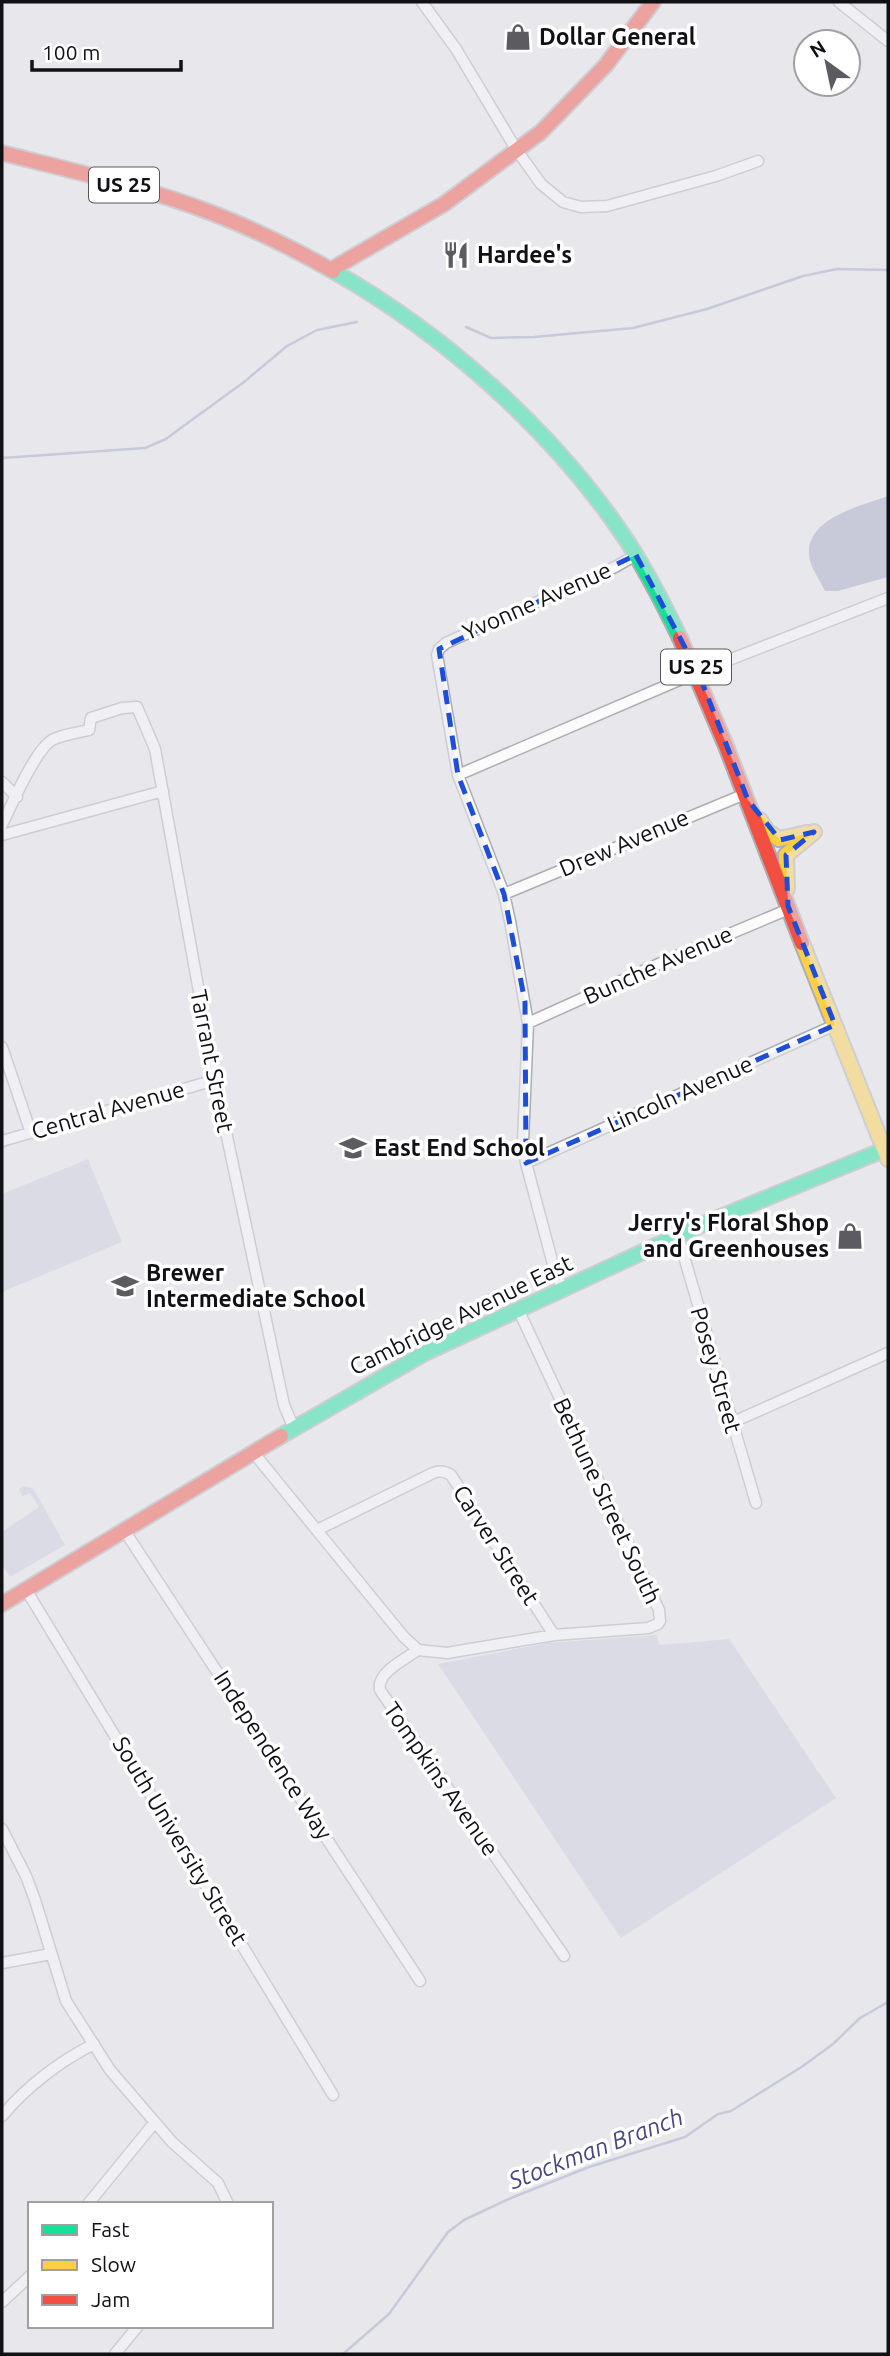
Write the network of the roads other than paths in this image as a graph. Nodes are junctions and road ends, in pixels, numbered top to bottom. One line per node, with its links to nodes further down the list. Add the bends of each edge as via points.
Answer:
1 (422, 2): 5 (street)
2 (653, 2): 5 (main road, via 607,65 541,132)
3 (839, 2): 4 (street)
4 (888, 41)
5 (516, 149): 7 (street, via 555,197 591,208); 8 (main road, via 452,199)
6 (2, 153): 8 (main road, US 25, via 197,207)
7 (758, 161)
8 (332, 269): 9 (main road, US 25, via 423,328 510,401 583,483)
9 (636, 555): 11 (main road, US 25); 12 (street, Yvonne Avenue, via 439,649 437,661)
10 (888, 598): 11 (street)
11 (698, 672): 12 (street); 16 (main road, US 25)
12 (458, 775): 19 (street)
13 (2, 782): 15 (street)
14 (163, 791): 15 (street, Tarrant Street, via 155,749 137,707 91,718 89,730 45,745); 18 (street); 24 (street, Tarrant Street)
15 (17, 797): 17 (street)
16 (746, 797): 19 (street, Drew Avenue); 20 (main road, US 25); 20 (main road, via 767,831 779,839 814,832 786,855)
17 (2, 825)
18 (2, 835)
19 (504, 894): 21 (street)
20 (789, 908): 21 (street, Bunche Avenue); 22 (main road, US 25)
21 (528, 1023): 28 (street, via 522,1122)
22 (835, 1025): 27 (main road, US 25); 28 (street, Lincoln Avenue)
23 (2, 1047): 25 (street)
24 (215, 1080): 25 (street, Central Avenue); 34 (street, Tarrant Street, via 284,1405)
25 (31, 1133): 26 (street, Central Avenue)
26 (2, 1141)
27 (887, 1152): 29 (main road, Cambridge Avenue East, via 790,1186)
28 (526, 1164): 30 (street)
29 (678, 1236): 30 (main road, Cambridge Avenue East); 33 (street, Posey Street)
30 (562, 1289): 31 (main road, Cambridge Avenue East)
31 (518, 1309): 34 (main road, Cambridge Avenue East, via 425,1353); 41 (street, Bethune Street South, via 660,1616 658,1624 648,1628)
32 (888, 1353): 33 (street)
33 (731, 1423): 36 (street, Posey Street)
34 (294, 1429): 35 (main road, Cambridge Avenue East)
35 (253, 1452): 37 (main road, Cambridge Avenue East); 38 (street)
36 (756, 1503)
37 (124, 1530): 39 (main road, Cambridge Avenue East); 47 (street, Independence Way)
38 (317, 1530): 41 (street, Carver Street, via 433,1472 447,1473); 42 (street)
39 (25, 1588): 40 (main road, Cambridge Avenue East); 49 (street, South University Street)
40 (2, 1604)
41 (554, 1635): 42 (street, Bethune Street South, via 447,1653)
42 (418, 1650): 45 (street, Tompkins Avenue, via 382,1678 380,1690)
43 (2, 1829): 44 (street, via 26,1877)
44 (51, 1954): 46 (street); 48 (street, via 66,2001)
45 (564, 1956)
46 (2, 1963)
47 (420, 1981)
48 (94, 2044): 50 (street, via 74,2054); 51 (street)
49 (333, 2095)
50 (2, 2116)
51 (155, 2122): 52 (street); 53 (street, via 218,2183)
52 (90, 2202)
53 (227, 2202)
54 (28, 2278): 55 (street)
55 (2, 2302)
56 (136, 2328): 57 (street)
57 (115, 2354)

